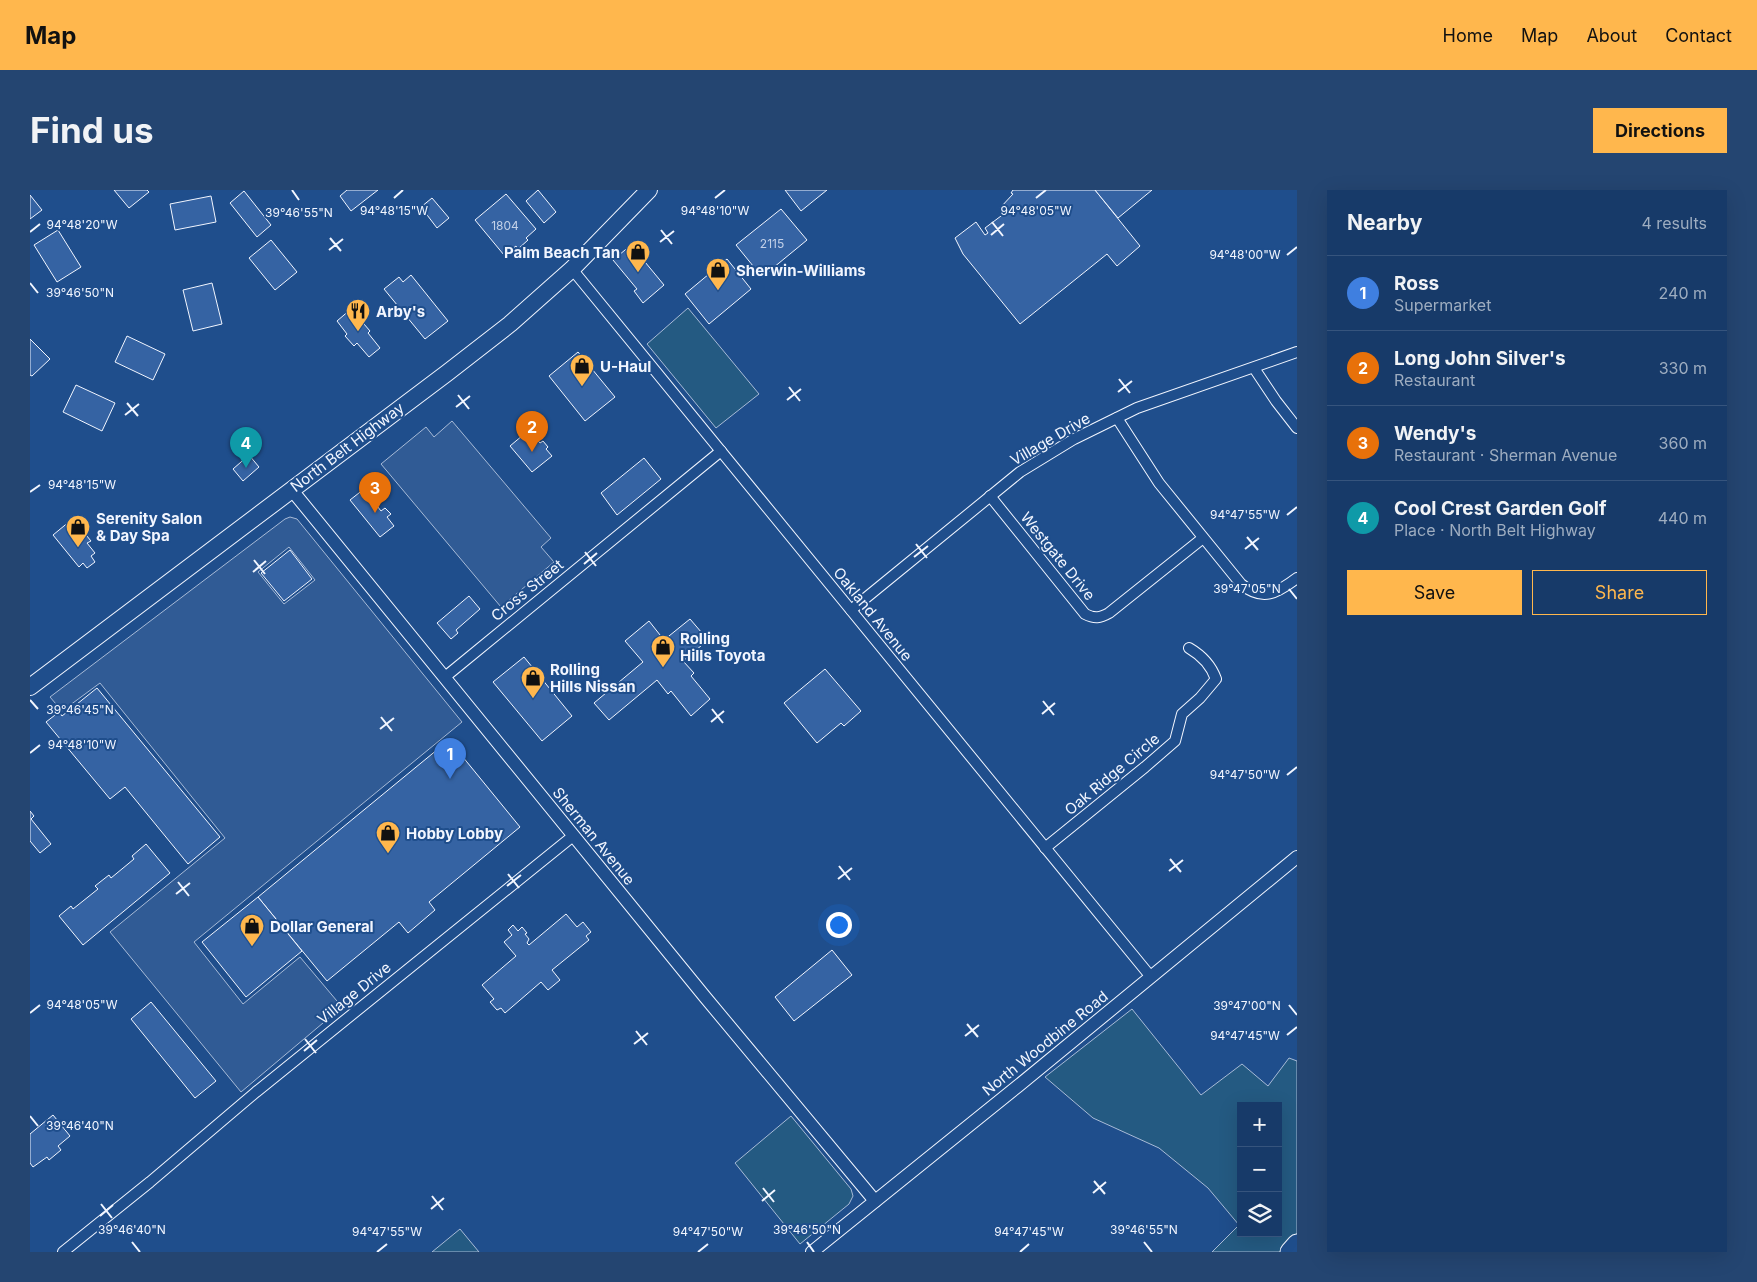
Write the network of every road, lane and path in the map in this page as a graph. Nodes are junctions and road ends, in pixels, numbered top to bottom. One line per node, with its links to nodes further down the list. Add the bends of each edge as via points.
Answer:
1 (649, 190): 2 (main road, North Belt Highway)
2 (572, 269): 7 (street, Oakland Avenue); 8 (main road, North Belt Highway, via 510,324)
3 (1297, 352): 4 (street, Village Drive)
4 (1254, 368): 5 (street, Village Drive, via 1196,386); 6 (street)
5 (1117, 418): 9 (street, Village Drive, via 1033,463); 10 (street, via 1159,483)
6 (1297, 428)
7 (720, 450): 12 (street, Oakland Avenue); 14 (street, Cross Street)
8 (292, 490): 14 (street, Sherman Avenue); 15 (main road, North Belt Highway)
9 (990, 496): 10 (street, Westgate Drive, via 1085,614 1093,618 1110,613); 12 (street, Village Drive)
10 (1203, 538): 11 (street, via 1250,591 1264,595 1275,592)
11 (1297, 578)
12 (851, 610): 17 (street, Oakland Avenue)
13 (1189, 648): 17 (street, Oak Ridge Circle, via 1199,654 1216,679 1182,714 1175,741)
14 (445, 676): 16 (street, Sherman Avenue)
15 (30, 687)
16 (573, 836): 20 (street, Sherman Avenue); 22 (street, Village Drive)
17 (1045, 848): 19 (street, Oakland Avenue)
18 (1297, 857): 19 (street, North Woodbine Road)
19 (1151, 977): 20 (street, North Woodbine Road)
20 (875, 1201): 23 (street, North Woodbine Road)
21 (1297, 1244): 24 (highway)
22 (64, 1252)
23 (812, 1252)
24 (1290, 1252)

